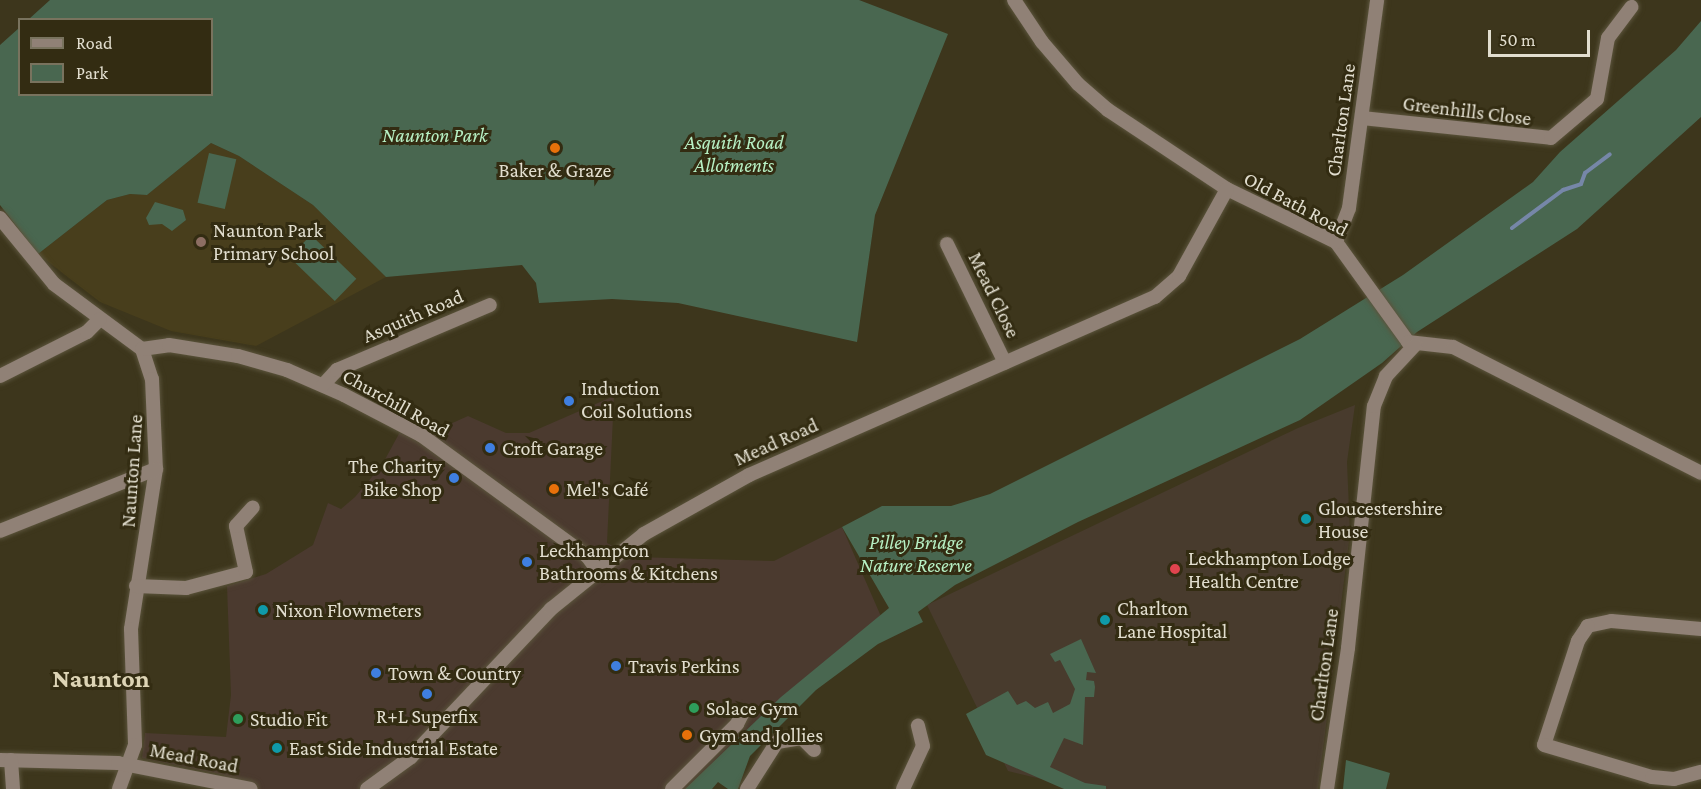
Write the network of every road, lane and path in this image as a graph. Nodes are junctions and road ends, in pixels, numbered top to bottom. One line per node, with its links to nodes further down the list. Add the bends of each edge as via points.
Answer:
1 (1014, 0): 5 (street, Old Bath Road, via 1042,42 1078,84 1108,110)
2 (1377, 0): 4 (street, Charlton Lane)
3 (1631, 7): 4 (street, Greenhills Close, via 1608,38 1597,99 1551,138)
4 (1362, 118): 7 (street, Charlton Lane, via 1349,208)
5 (1227, 189): 7 (street, Old Bath Road); 13 (street, Mead Road, via 1184,269 1164,291)
6 (0, 218): 10 (street, via 54,284)
7 (1336, 243): 11 (street, Old Bath Road, via 1396,327)
8 (947, 244): 13 (street, Mead Close)
9 (490, 305): 15 (street, Asquith Road, via 337,370)
10 (100, 319): 12 (street); 14 (street, via 87,332)
11 (1415, 345): 17 (street, via 1453,346); 36 (street, Charlton Lane, via 1386,376 1374,406 1348,648)
12 (142, 349): 15 (street, Churchill Road, via 169,345 238,356); 16 (street, Naunton Lane, via 155,391)
13 (1005, 363): 20 (street, Mead Road, via 748,475 661,523)
14 (0, 376)
15 (322, 385): 20 (street, Churchill Road, via 421,435 587,556)
16 (156, 469): 19 (street); 21 (street, Naunton Lane)
17 (1701, 473)
18 (253, 507): 21 (street, via 236,526 246,572 186,588)
19 (0, 531)
20 (597, 570): 32 (street, Mead Road, via 551,609 400,768)
21 (136, 586): 27 (street, Naunton Lane, via 131,629 136,720)
22 (1701, 629): 28 (street, via 1599,621 1588,626 1578,641 1544,745 1652,777 1674,779)
23 (742, 714): 33 (street, via 737,724)
24 (918, 726): 35 (street, via 929,747)
25 (814, 750): 34 (street, via 802,738 777,742)
26 (6, 760): 27 (street, Mead Road); 29 (street)
27 (130, 765): 30 (street, Naunton Lane); 31 (street, Mead Road)
28 (1701, 772)
29 (13, 789)
30 (119, 789)
31 (250, 789)
32 (367, 789)
33 (672, 789)
34 (747, 789)
35 (903, 789)
36 (1328, 789)

